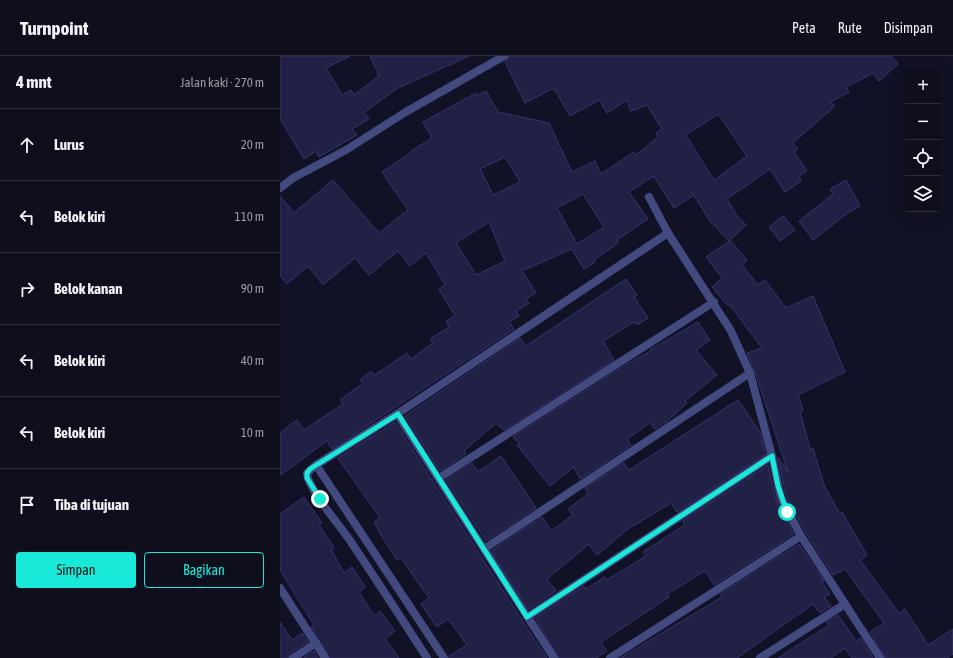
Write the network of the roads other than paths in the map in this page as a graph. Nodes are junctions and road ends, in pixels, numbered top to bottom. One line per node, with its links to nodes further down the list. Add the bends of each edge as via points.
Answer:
1 (504, 56): 2 (street, via 404,113 346,150 293,178)
2 (280, 188)
3 (649, 197): 4 (street)
4 (668, 234): 5 (street); 7 (street)
5 (714, 302): 6 (street, via 731,331); 10 (street)
6 (750, 373): 8 (street); 12 (street)
7 (398, 414): 9 (street); 10 (street)
8 (772, 456): 11 (street, via 781,498); 15 (street)
9 (316, 465): 19 (street, via 307,473 307,478); 20 (street)
10 (439, 478): 12 (street)
11 (802, 536): 14 (street); 22 (street)
12 (484, 549): 15 (street)
13 (280, 588): 16 (street)
14 (845, 604): 23 (street); 24 (street)
15 (527, 617): 21 (street)
16 (316, 643): 17 (street); 18 (street)
17 (293, 658)
18 (325, 658)
19 (427, 658)
20 (444, 658)
21 (554, 658)
22 (610, 658)
23 (760, 658)
24 (880, 658)

